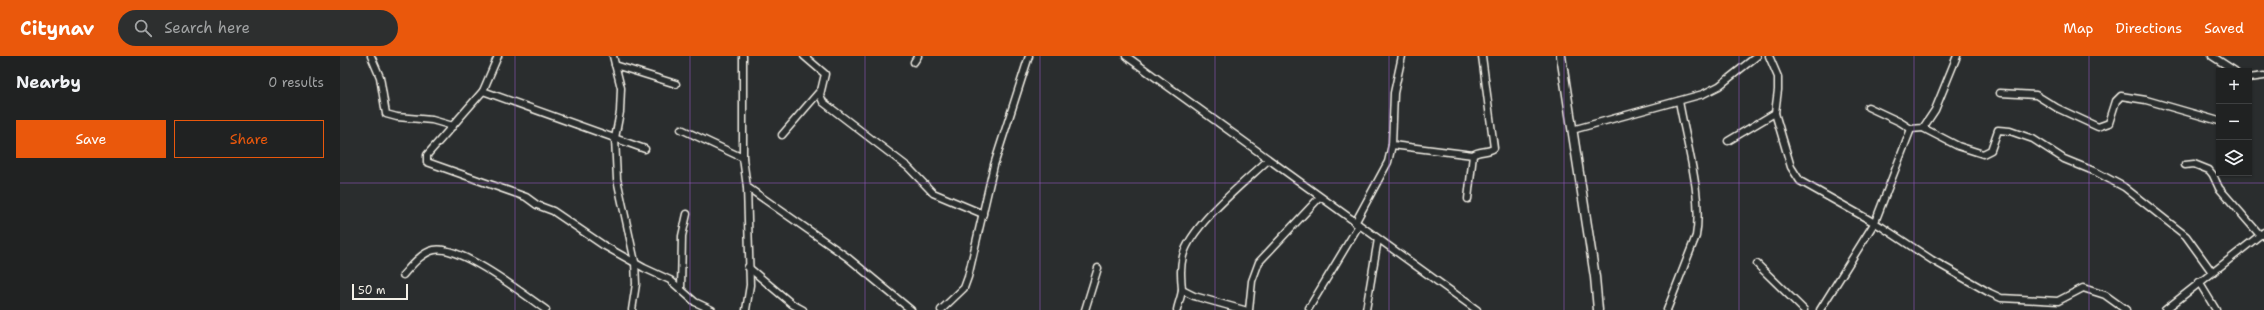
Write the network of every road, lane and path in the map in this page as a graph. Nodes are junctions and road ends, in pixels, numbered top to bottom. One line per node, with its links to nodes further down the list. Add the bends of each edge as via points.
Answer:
1 (371, 56): 29 (street, via 380,77 386,114 432,120)
2 (498, 56): 22 (street)
3 (612, 56): 17 (street)
4 (743, 56): 40 (street)
5 (804, 56): 23 (street, via 825,74)
6 (918, 56): 16 (street)
7 (1029, 56): 47 (street, via 994,165)
8 (1126, 56): 41 (street)
9 (1402, 56): 37 (street, via 1394,94)
10 (1482, 56): 39 (street, via 1494,148)
11 (1561, 56): 33 (street)
12 (1757, 56): 25 (street, via 1711,91)
13 (1769, 56): 27 (street, via 1778,77)
14 (1957, 56): 31 (street, via 1937,105)
15 (2212, 56): 18 (street)
16 (914, 62)
17 (615, 65): 21 (street); 35 (street, via 621,88)
18 (2230, 68)
19 (2264, 76): 20 (street)
20 (2252, 78)
21 (676, 84)
22 (483, 91): 29 (street); 35 (street)
23 (821, 91): 34 (street); 47 (street, via 823,102 908,167 933,193)
24 (2000, 93): 28 (street, via 2036,95 2098,127 2109,123 2116,101 2121,96 2146,100)
25 (1679, 102): 33 (street); 76 (street, via 1698,201 1698,223 1696,236)
26 (1868, 108): 32 (street)
27 (1775, 113): 36 (street); 48 (street, via 1790,167 1795,176 1834,201)
28 (2216, 120)
29 (453, 126): 52 (street, via 427,155 427,162 526,197 537,206 553,211)
30 (681, 128): 40 (street)
31 (1923, 128): 32 (street); 56 (street, via 1958,146 1983,154 1991,150 1998,130 2010,131 2033,139 2064,159 2124,187 2186,236)
32 (1911, 129): 48 (street)
33 (1572, 130): 75 (street)
34 (782, 135)
35 (615, 138): 38 (street); 52 (street, via 617,179)
36 (1728, 141)
37 (1392, 145): 39 (street); 49 (street, via 1383,173)
38 (645, 149)
39 (1473, 155): 45 (street)
40 (743, 158): 43 (street)
41 (1268, 160): 44 (street); 60 (street, via 1213,213 1188,243 1181,270)
42 (2185, 164): 50 (street, via 2202,167 2213,175 2219,188)
43 (747, 187): 54 (street); 67 (street, via 846,257)
44 (1320, 197): 49 (street); 72 (street, via 1259,262 1252,281)
45 (1468, 199)
46 (687, 214): 59 (street, via 682,236)
47 (983, 214): 68 (street, via 964,288)
48 (1875, 222): 78 (street); 79 (street, via 1966,280 2001,298 2058,301 2083,288 2105,295)
49 (1357, 224): 51 (street); 61 (street)
50 (2262, 233): 56 (street)
51 (1378, 239): 73 (street); 74 (street)
52 (635, 262): 59 (street, via 670,280); 63 (street, via 636,284)
53 (1757, 264): 77 (street)
54 (748, 268): 65 (street, via 750,285); 66 (street)
55 (1098, 268): 69 (street)
56 (2212, 272): 58 (street)
57 (403, 275): 62 (street, via 432,250 454,253 486,268)
58 (2199, 282): 80 (street); 81 (street)
59 (681, 290): 64 (street, via 695,302)
60 (1182, 290): 70 (street); 71 (street, via 1194,296)
61 (1309, 308)
62 (546, 310)
63 (632, 310)
64 (712, 310)
65 (746, 310)
66 (803, 310)
67 (911, 310)
68 (942, 310)
69 (1086, 310)
70 (1176, 310)
71 (1244, 310)
72 (1249, 310)
73 (1366, 310)
74 (1477, 310)
75 (1598, 310)
76 (1667, 310)
77 (1804, 310)
78 (1820, 310)
79 (2126, 310)
80 (2165, 310)
81 (2216, 310)

